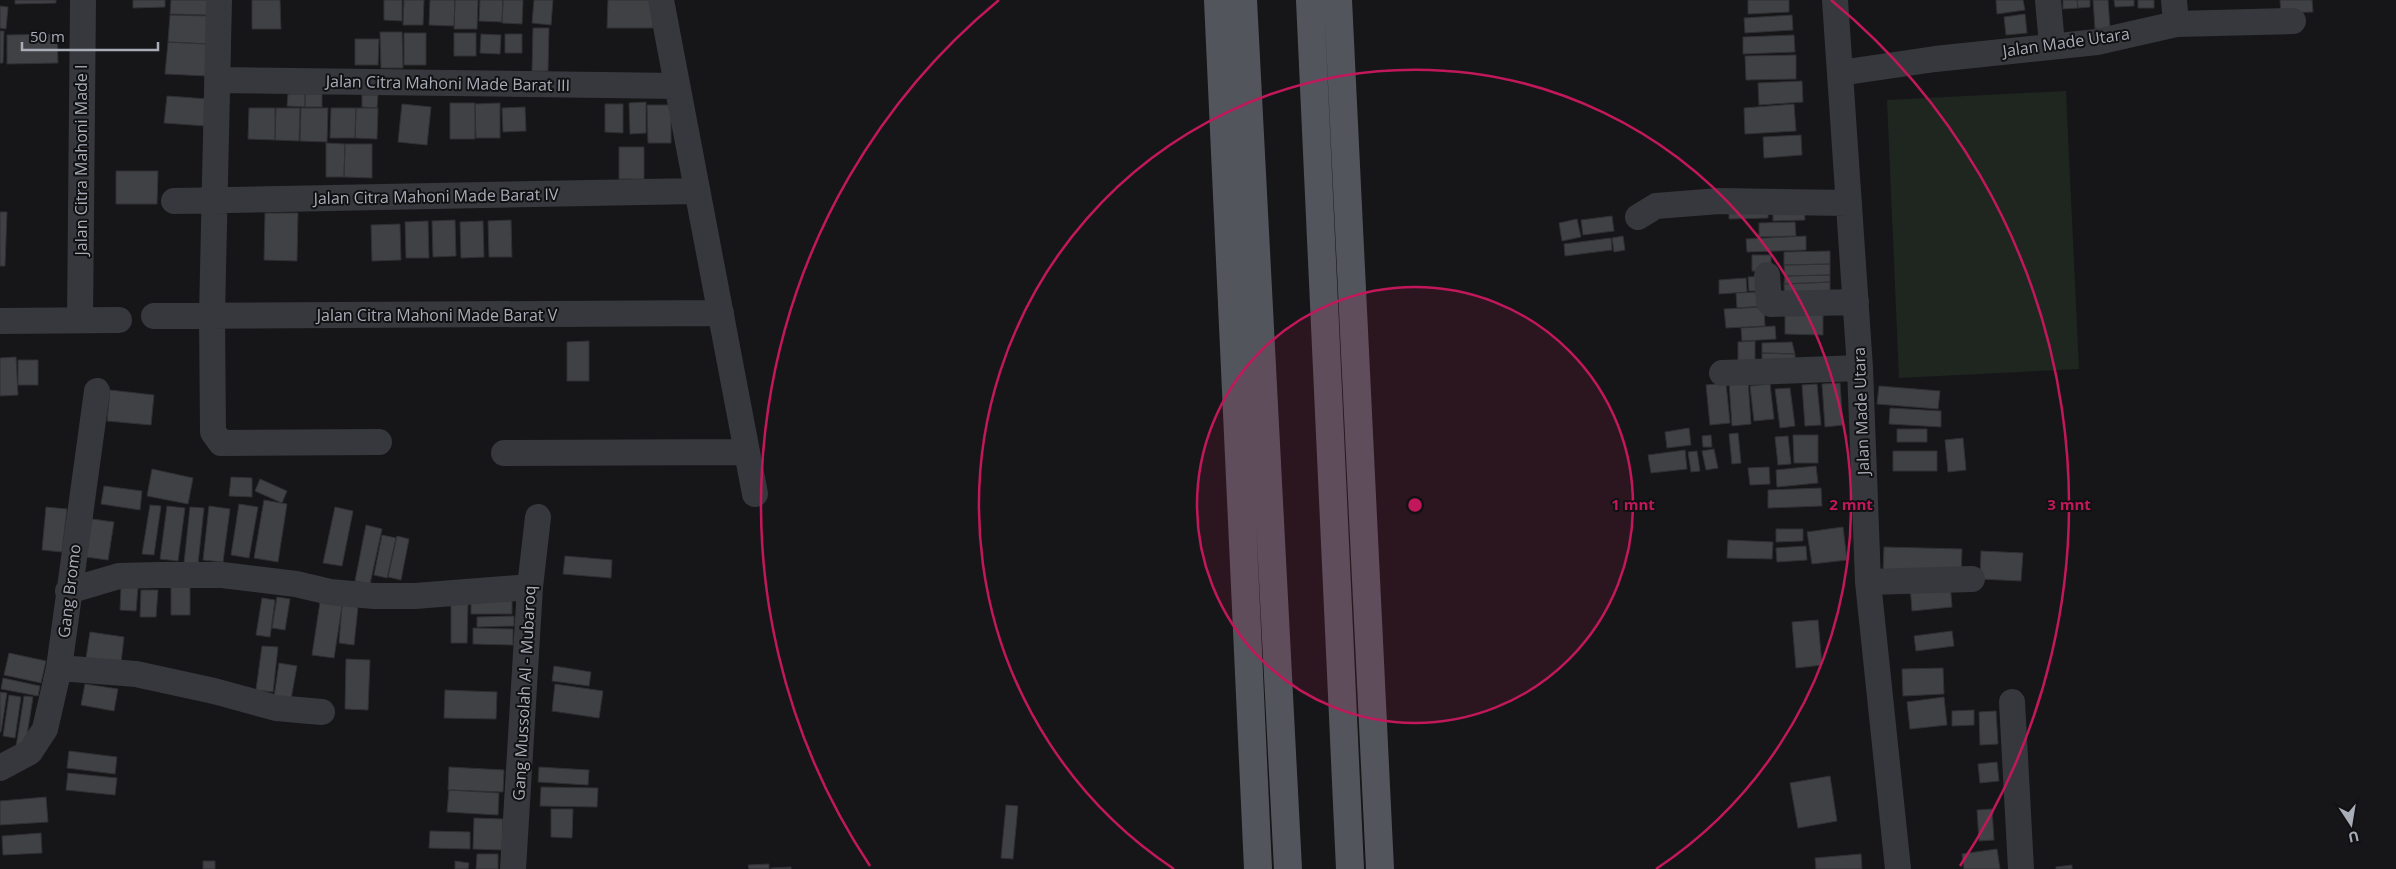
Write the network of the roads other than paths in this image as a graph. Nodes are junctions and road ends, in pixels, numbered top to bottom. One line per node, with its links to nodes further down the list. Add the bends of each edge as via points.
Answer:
1 (82, 0): 26 (street, Jalan Citra Mahoni Made I)
2 (220, 0): 14 (street)
3 (661, 0): 15 (street)
4 (1218, 0): 46 (main road)
5 (1243, 0): 47 (main road)
6 (1310, 0): 48 (main road)
7 (1338, 0): 49 (main road)
8 (1835, 0): 13 (street, Jalan Made Utara)
9 (2048, 0): 12 (street)
10 (2175, 12): 11 (street, Jalan Made Utara); 12 (street, Jalan Made Utara, via 2097,42)
11 (2293, 21)
12 (2052, 45): 13 (street, Jalan Made Utara)
13 (1840, 73): 19 (street, Jalan Made Utara)
14 (219, 80): 15 (street, Jalan Citra Mahoni Made Barat III); 17 (street)
15 (677, 86): 16 (street)
16 (697, 191): 17 (street, Jalan Citra Mahoni Made Barat IV); 23 (street)
17 (215, 200): 18 (street, Jalan Citra Mahoni Made Barat IV); 25 (street)
18 (174, 201)
19 (1849, 203): 20 (street, via 1719,201 1656,206); 22 (street, Jalan Made Utara)
20 (1638, 217)
21 (1767, 275): 22 (street, via 1771,304)
22 (1856, 302): 29 (street, Jalan Made Utara)
23 (721, 313): 25 (street, Jalan Citra Mahoni Made Barat V); 33 (street)
24 (154, 316): 25 (street, Jalan Citra Mahoni Made Barat V)
25 (212, 316): 32 (street, via 213,432 221,443)
26 (80, 320): 27 (street); 28 (street)
27 (119, 320)
28 (0, 321)
29 (1860, 368): 30 (street); 38 (street, Jalan Made Utara)
30 (1722, 373)
31 (96, 391): 40 (street, Gang Bromo)
32 (379, 442)
33 (748, 452): 34 (street); 35 (street)
34 (504, 453)
35 (755, 494)
36 (538, 517): 39 (street, Gang Mussolah Al - Mubaroq)
37 (1972, 580): 38 (street)
38 (1868, 582): 50 (street, Jalan Made Utara)
39 (530, 587): 40 (street, via 374,596 222,575 158,575 120,576); 45 (street, Gang Mussolah Al - Mubaroq)
40 (68, 591): 41 (street, Gang Bromo)
41 (59, 668): 43 (street, via 136,674 276,708); 44 (street, Gang Bromo, via 45,729 30,752)
42 (2012, 702): 51 (street)
43 (322, 712)
44 (0, 768)
45 (514, 869)
46 (1258, 869)
47 (1288, 869)
48 (1350, 869)
49 (1380, 869)
50 (1898, 869)
51 (2021, 869)

